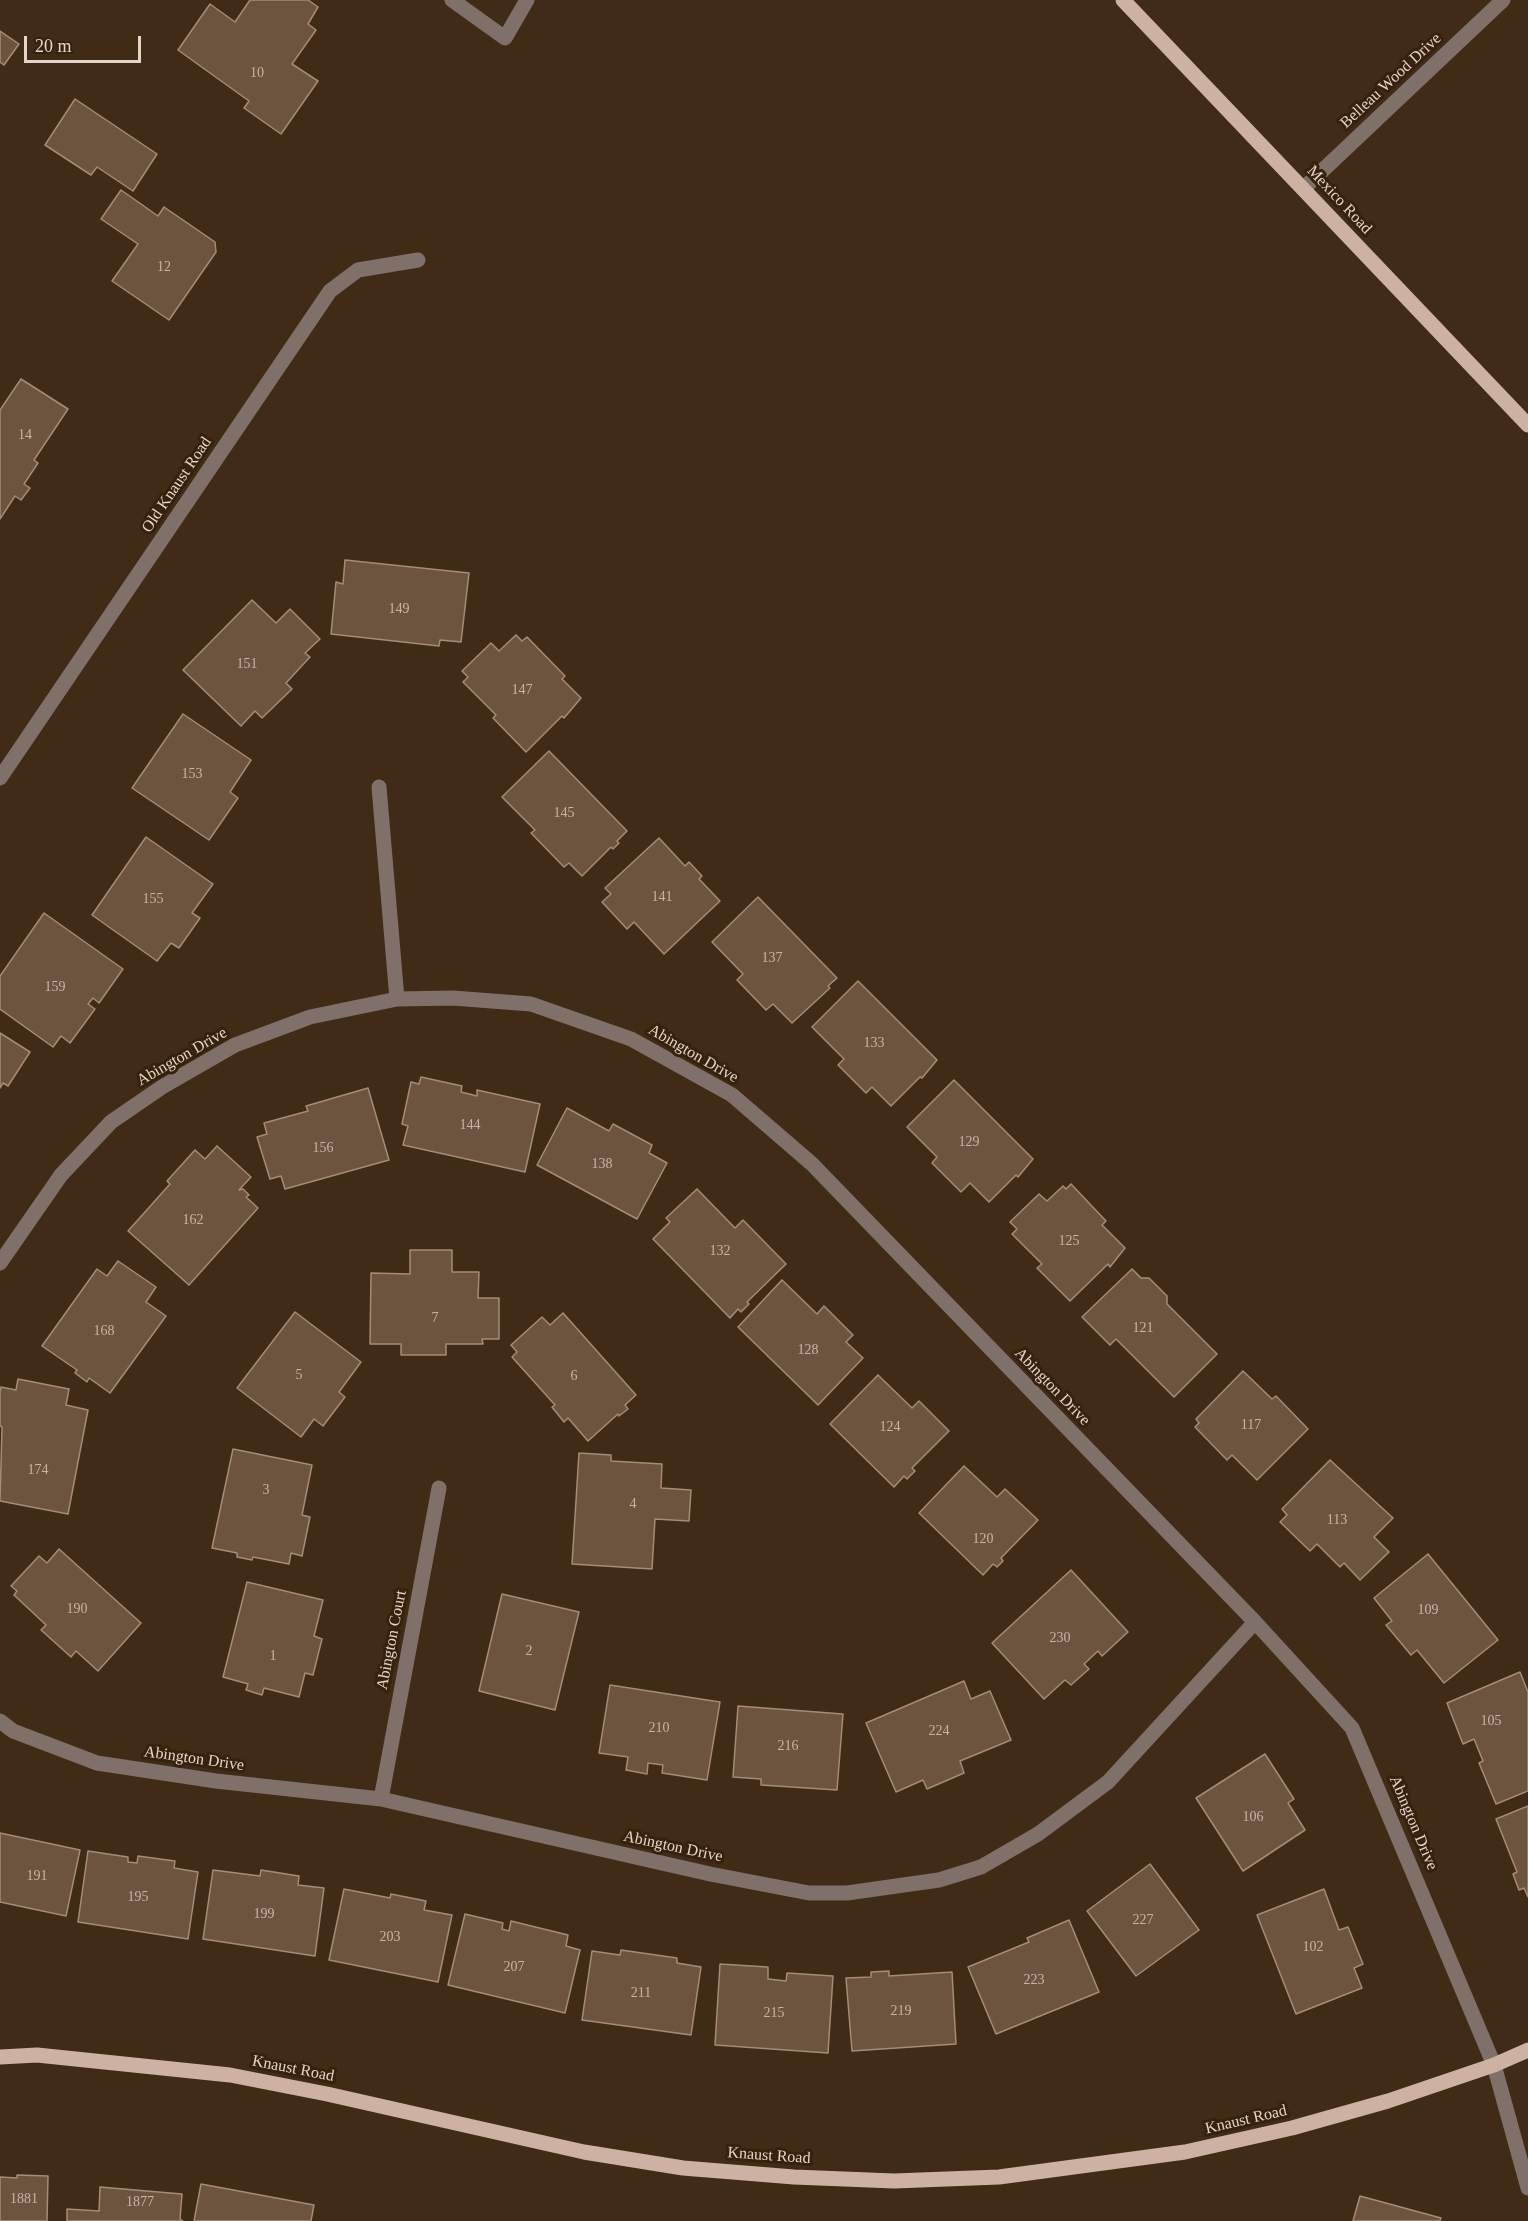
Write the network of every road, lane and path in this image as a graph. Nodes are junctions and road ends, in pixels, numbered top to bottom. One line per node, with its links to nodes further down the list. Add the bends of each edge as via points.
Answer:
1 (452, 0): 2 (street, via 505,38)
2 (527, 0)
3 (1123, 0): 5 (main road, Mexico Road)
4 (1503, 0): 5 (street, Belleau Wood Drive)
5 (1304, 188): 7 (main road, Mexico Road)
6 (418, 260): 8 (street, Old Knaust Road, via 358,270 330,291)
7 (1528, 425)
8 (0, 778)
9 (379, 787): 10 (street)
10 (397, 999): 11 (street, Abington Drive, via 310,1017 235,1045 162,1087 111,1122 61,1175); 13 (street, Abington Drive, via 453,998 531,1004 631,1039 732,1095 812,1164)
11 (0, 1263)
12 (439, 1488): 15 (street, Abington Court)
13 (1255, 1622): 15 (street, Abington Drive, via 1108,1782 1038,1834 981,1867 939,1880 886,1889 809,1893); 18 (street, Abington Drive, via 1352,1728)
14 (0, 1721): 15 (street, Abington Drive, via 13,1731 97,1763)
15 (381, 1800)
16 (1528, 2050): 18 (main road, Knaust Road)
17 (0, 2057): 18 (main road, Knaust Road, via 37,2055 230,2075 584,2152 683,2168 894,2181 999,2176 1185,2152 1388,2101)
18 (1494, 2065): 19 (street, Abington Drive)
19 (1528, 2188)

